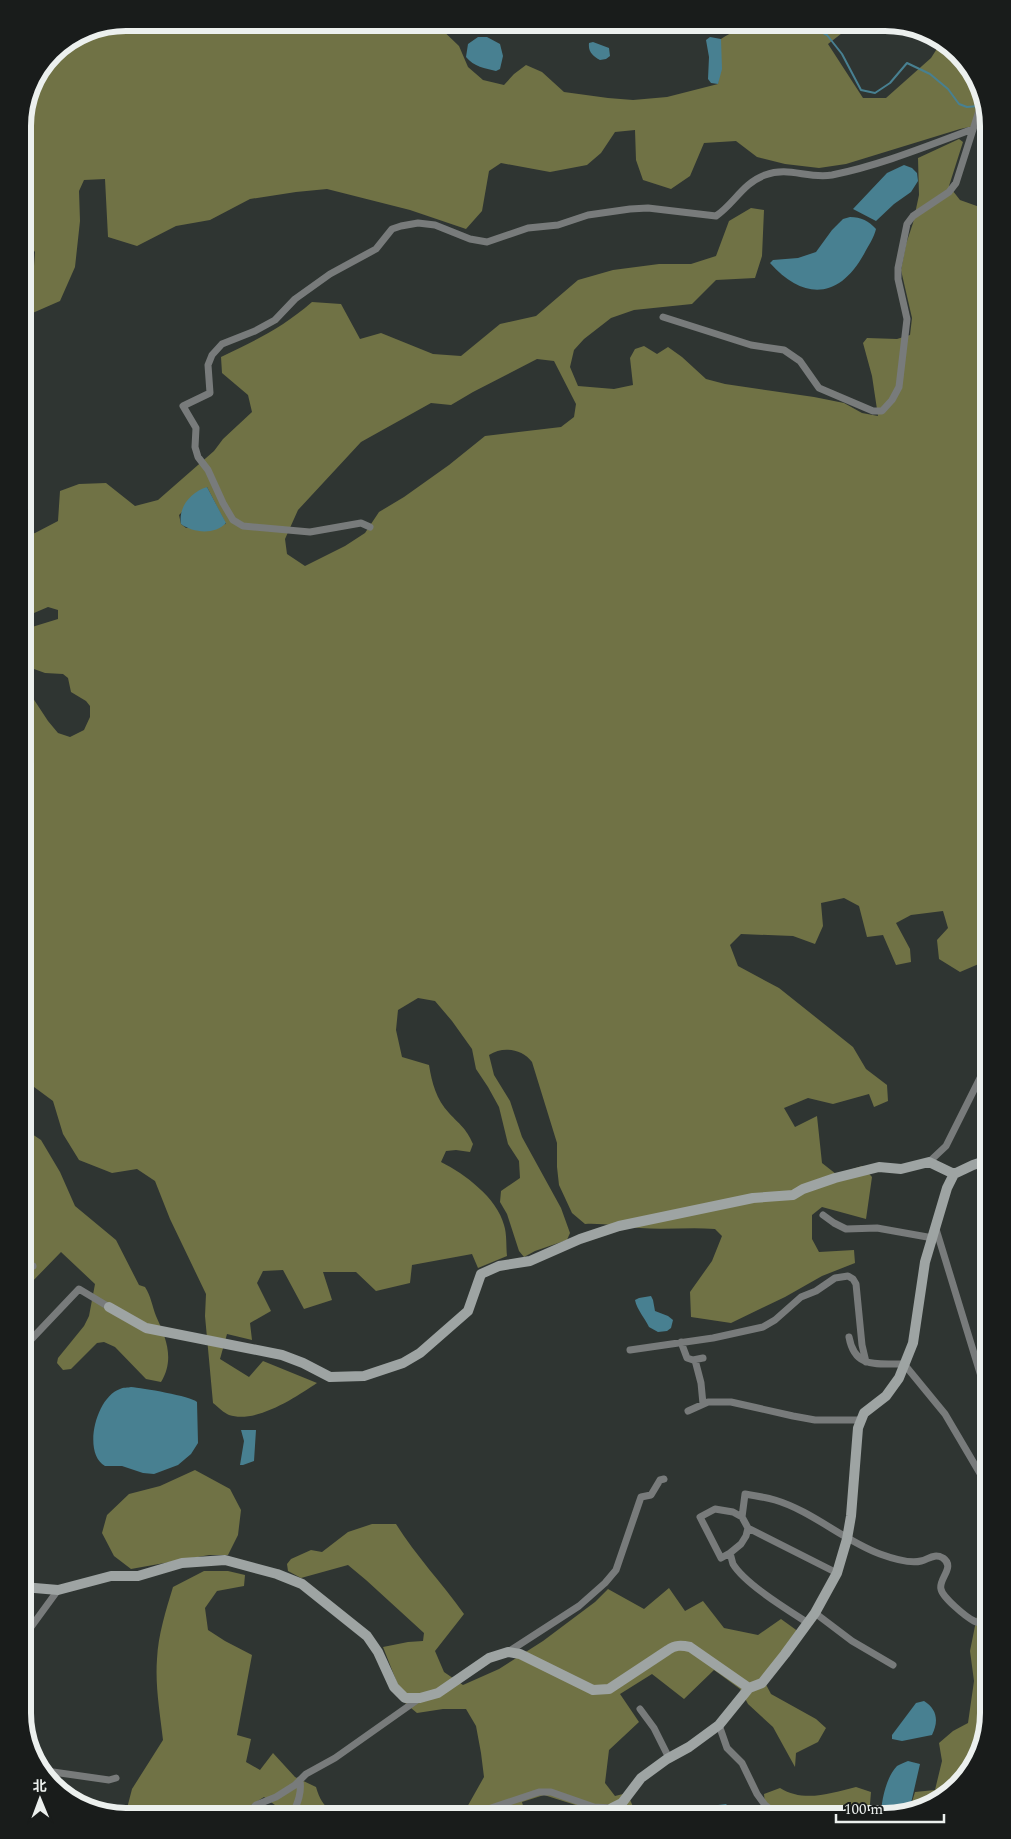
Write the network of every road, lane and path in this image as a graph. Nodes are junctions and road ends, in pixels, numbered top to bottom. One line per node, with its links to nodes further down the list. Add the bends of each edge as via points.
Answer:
1 (979, 112): 2 (street)
2 (973, 129): 3 (street, via 956,183 907,224 898,268 907,319 899,387 882,411 873,411 819,388 800,361 784,350 751,344); 4 (street, via 855,170 816,176 782,170 766,175 753,180 716,216 630,209 588,215 558,225 528,228 488,242 470,239 435,225 418,223 392,229 376,249 295,298 275,320 222,344 212,354 208,365 210,394 184,406 196,428 198,457 208,470 227,512 238,523 310,532 361,523)
3 (663, 317)
4 (370, 527)
5 (980, 1078): 6 (street, via 946,1146)
6 (930, 1162): 8 (street); 11 (street, via 900,1169 879,1167 802,1189 792,1196 754,1198 619,1226 530,1261 499,1266 481,1274 468,1311 420,1353 403,1363 364,1376 330,1378 282,1355 146,1328)
7 (980, 1163): 8 (street)
8 (954, 1174): 10 (street)
9 (823, 1215): 10 (street, via 846,1229)
10 (934, 1233): 19 (street, via 925,1262 913,1343); 20 (street)
11 (109, 1307): 13 (street, via 79,1289)
12 (849, 1338): 18 (street, via 855,1355)
13 (31, 1339)
14 (681, 1342): 15 (street); 17 (street, via 687,1358); 18 (street, via 763,1326 834,1278 848,1276 856,1284)
15 (630, 1350)
16 (703, 1358): 17 (street)
17 (695, 1360): 21 (street)
18 (866, 1362): 19 (street)
19 (904, 1364): 23 (street, via 886,1396); 24 (street, via 945,1414)
20 (980, 1374)
21 (704, 1404): 22 (street); 23 (street, via 731,1402 815,1420)
22 (688, 1411)
23 (860, 1420): 28 (street)
24 (980, 1473)
25 (664, 1479): 37 (street, via 651,1495 641,1497 616,1570 605,1583 579,1606)
26 (742, 1517): 27 (street); 28 (street, via 745,1494 775,1500); 29 (street, via 715,1509 700,1517 721,1558)
27 (748, 1528): 29 (street, via 742,1544); 30 (street)
28 (847, 1539): 30 (street); 34 (street, via 900,1560 920,1562 933,1556 942,1558 948,1565 941,1590 974,1621)
29 (730, 1553): 35 (street, via 733,1564 746,1578)
30 (837, 1573): 33 (street)
31 (31, 1588): 32 (street)
32 (58, 1590): 36 (street); 40 (street, via 111,1576 138,1576 182,1563 225,1560 277,1574 302,1584 367,1636 394,1687 405,1698)
33 (815, 1613): 35 (street); 38 (street, via 852,1641)
34 (980, 1622)
35 (808, 1623): 39 (street, via 762,1683)
36 (31, 1627)
37 (508, 1652): 39 (street, via 520,1654 593,1690 609,1689 674,1646 684,1646); 40 (street, via 489,1658 438,1693)
38 (893, 1665)
39 (749, 1688): 42 (street)
40 (420, 1698): 46 (street, via 366,1738)
41 (640, 1708): 43 (street)
42 (719, 1725): 43 (street); 52 (street, via 727,1748 742,1763 757,1794)
43 (669, 1758): 51 (street, via 641,1778)
44 (52, 1772): 45 (street, via 109,1780)
45 (116, 1778)
46 (300, 1780): 47 (street); 48 (street, via 302,1789)
47 (253, 1808)
48 (295, 1808)
49 (491, 1808): 50 (street, via 539,1792 551,1792)
50 (597, 1808)
51 (616, 1808)
52 (769, 1808)

